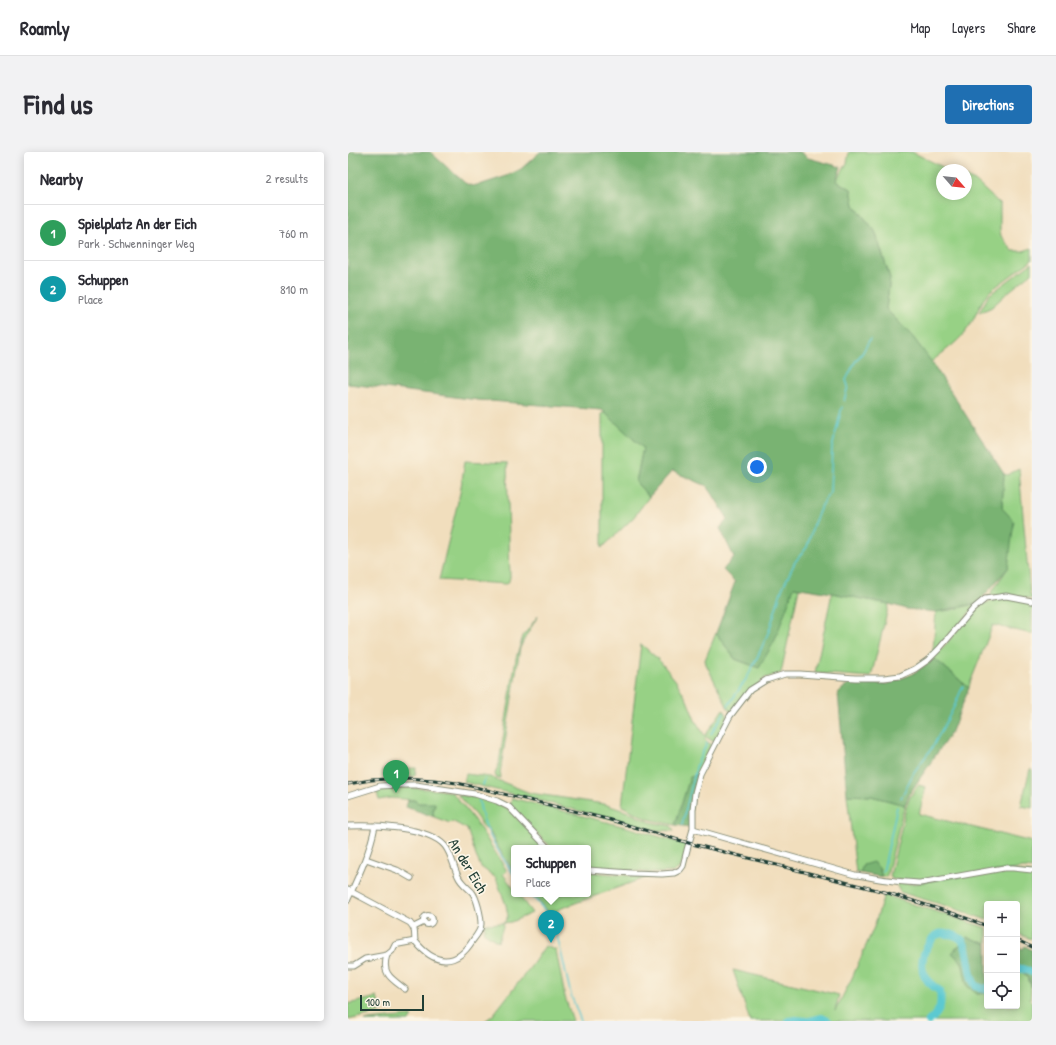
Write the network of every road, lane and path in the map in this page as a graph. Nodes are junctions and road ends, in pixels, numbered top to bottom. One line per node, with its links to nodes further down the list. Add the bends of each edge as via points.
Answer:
1 (1032, 601): 5 (street, via 1006,596 985,599 973,608 928,660 900,676 855,678 785,674 766,680 750,690 730,716 700,774 695,793)
2 (348, 796): 6 (street, via 391,785 416,785 475,794 509,807)
3 (348, 826): 4 (street, An der Eich)
4 (375, 826): 7 (street); 15 (street, An der Eich, via 418,832 444,844 450,852 458,876 476,900 480,929 458,958 438,959 419,947)
5 (693, 828): 8 (street, via 683,866 677,872 662,874); 9 (street, via 855,875 888,880 920,882 1004,868)
6 (545, 845)
7 (366, 859): 10 (street); 11 (street)
8 (591, 870)
9 (1032, 870)
10 (411, 878)
11 (350, 890): 12 (street); 14 (street)
12 (348, 899)
13 (424, 922): 14 (street)
14 (414, 927): 15 (street)
15 (415, 939): 16 (street, via 398,944)
16 (387, 955): 17 (street, via 365,959 354,966); 18 (street, via 384,962 388,977)
17 (348, 966)
18 (405, 989)

